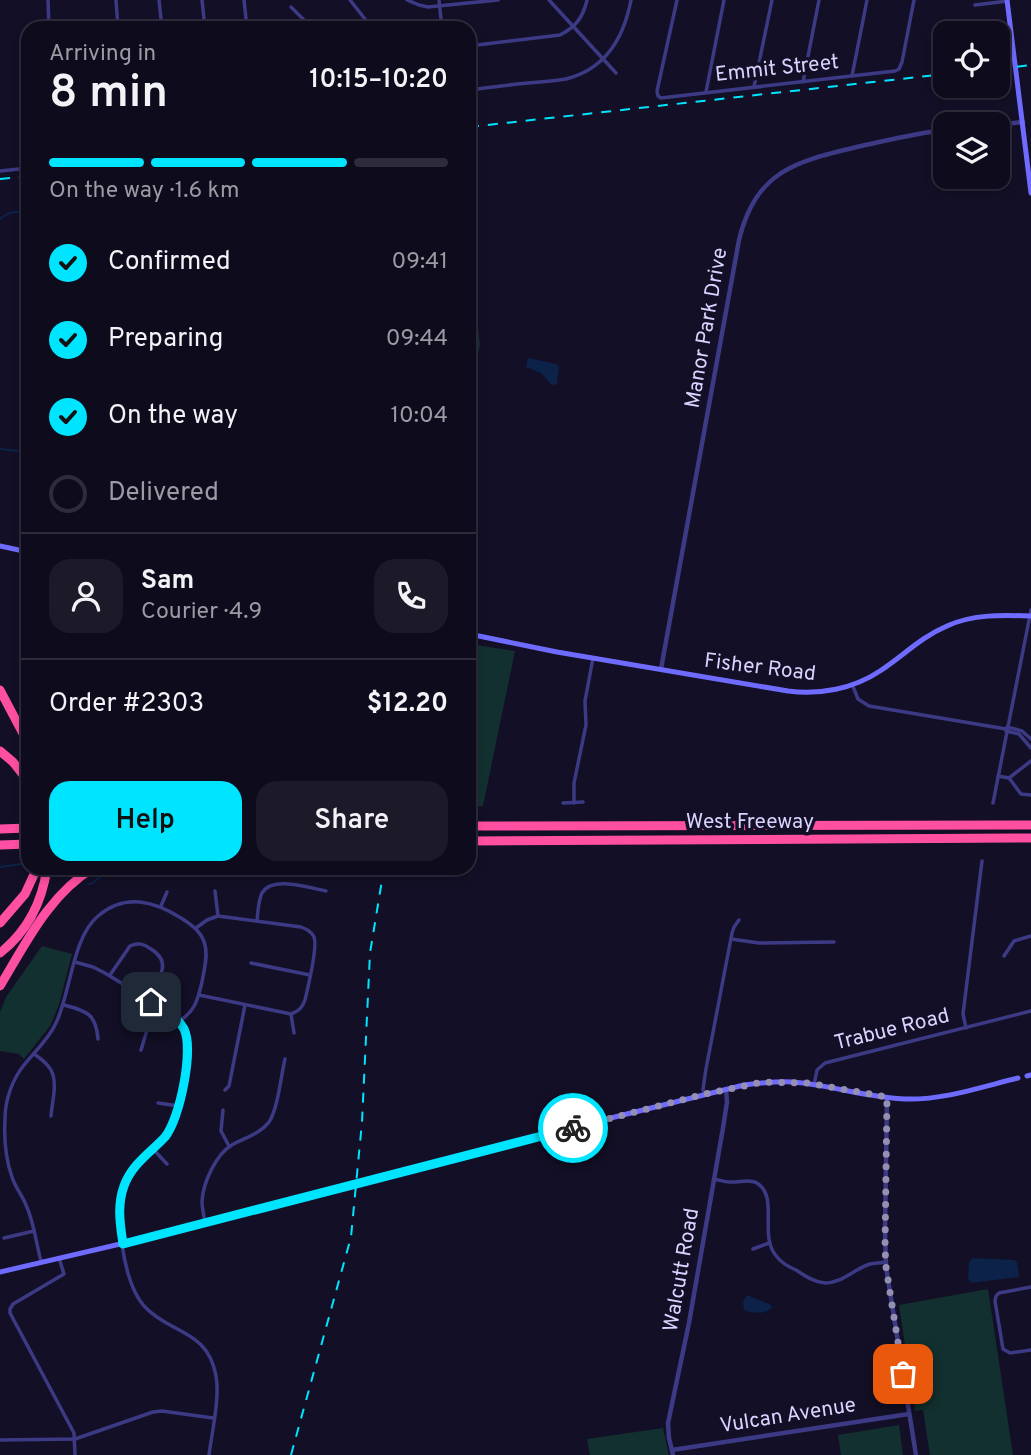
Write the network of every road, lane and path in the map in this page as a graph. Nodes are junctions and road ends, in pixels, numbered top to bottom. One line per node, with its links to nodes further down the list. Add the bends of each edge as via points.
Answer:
1 (48, 0): 23 (street)
2 (116, 0): 24 (street)
3 (159, 0): 25 (street)
4 (202, 0): 26 (street)
5 (244, 0): 27 (street)
6 (350, 0): 29 (street)
7 (408, 0): 21 (street, via 424,7)
8 (439, 0): 21 (street)
9 (498, 0): 21 (street)
10 (549, 0): 31 (street)
11 (587, 0): 31 (street, via 581,19)
12 (631, 0): 33 (street, via 622,34)
13 (677, 0): 39 (street, Emmit Street, via 658,96)
14 (724, 0): 39 (street)
15 (772, 0): 37 (street)
16 (819, 0): 36 (street)
17 (867, 0): 35 (street)
18 (914, 0): 35 (street, Emmit Street, via 899,69)
19 (1007, 1): 20 (street); 40 (main road)
20 (975, 5)
21 (440, 6): 30 (street)
22 (291, 7): 28 (street)
23 (49, 21)
24 (118, 21)
25 (161, 21)
26 (204, 21)
27 (246, 21)
28 (305, 21)
29 (366, 21)
30 (441, 21)
31 (573, 26): 32 (street, via 556,37); 33 (street)
32 (476, 45)
33 (603, 58): 34 (street); 38 (street, via 569,78)
34 (616, 73)
35 (852, 76): 36 (street, Emmit Street)
36 (803, 82): 37 (street, Emmit Street)
37 (754, 88): 39 (street, Emmit Street)
38 (476, 89)
39 (706, 93)
40 (1023, 122): 41 (street); 45 (main road)
41 (1010, 124)
42 (933, 132): 51 (street, Manor Park Drive, via 800,162 772,180 746,215)
43 (21, 169): 44 (street)
44 (0, 171)
45 (1031, 192)
46 (0, 547): 47 (main road)
47 (21, 551)
48 (1031, 614): 52 (main road, Fisher Road, via 951,624); 55 (street)
49 (476, 635): 50 (main road, Fisher Road)
50 (593, 659): 51 (main road, Fisher Road); 66 (street)
51 (661, 669): 52 (main road, Fisher Road, via 795,692 828,691)
52 (852, 684): 55 (street, via 858,699 869,706)
53 (0, 689): 54 (highway); 56 (highway)
54 (21, 723)
55 (1006, 729): 57 (street, via 1022,731); 58 (street, via 1019,734); 62 (street)
56 (21, 730)
57 (1031, 739)
58 (1031, 748)
59 (0, 751): 61 (highway)
60 (1031, 761): 63 (street)
61 (21, 772)
62 (998, 776): 63 (street); 68 (street)
63 (1009, 778): 64 (street, via 1021,794)
64 (1031, 795)
65 (563, 803): 66 (street)
66 (574, 803): 67 (street)
67 (583, 803)
68 (993, 803)
69 (1031, 818): 71 (highway)
70 (0, 823): 72 (highway)
71 (937, 824): 73 (highway, West Freeway); 74 (highway, West Freeway)
72 (21, 825)
73 (1031, 825)
74 (476, 826)
75 (21, 827): 76 (highway)
76 (0, 829)
77 (1031, 840): 78 (highway)
78 (476, 841)
79 (21, 842): 80 (highway)
80 (0, 843)
81 (982, 862): 112 (street)
82 (34, 875): 92 (highway, via 25,894)
83 (45, 875): 97 (highway, via 30,920)
84 (84, 875): 103 (highway, via 55,900)
85 (215, 891): 89 (street)
86 (326, 891): 91 (street, via 272,884 261,894)
87 (167, 892): 88 (street)
88 (161, 906): 93 (street); 99 (street, via 127,902 104,912 86,931)
89 (218, 916): 91 (street); 93 (street)
90 (739, 920): 95 (street)
91 (257, 921): 102 (street, via 300,927 313,935)
92 (0, 923)
93 (196, 928): 104 (street, via 206,950)
94 (1031, 936): 98 (street, via 1014,941)
95 (731, 939): 96 (street); 123 (street)
96 (834, 943)
97 (0, 953)
98 (1004, 956)
99 (75, 962): 101 (street); 106 (street)
100 (251, 963): 102 (street)
101 (110, 975): 105 (street); 105 (street, via 130,946 140,944 159,954 164,966)
102 (310, 975): 110 (street, via 302,1006)
103 (0, 986)
104 (199, 995): 107 (street); 111 (street, via 192,1011)
105 (145, 998): 108 (street)
106 (64, 1005): 114 (street, via 93,1018); 116 (street)
107 (246, 1005): 110 (street); 122 (street)
108 (159, 1007): 111 (street); 115 (street)
109 (1031, 1011): 112 (street, Trabue Road)
110 (291, 1014): 113 (street)
111 (179, 1021): 126 (street, via 189,1048)
112 (965, 1028): 120 (street, Trabue Road, via 825,1063 817,1070)
113 (294, 1033)
114 (97, 1039)
115 (141, 1050)
116 (34, 1054): 128 (street, via 53,1077); 134 (street, via 9,1091 5,1119 8,1164)
117 (285, 1059): 129 (street, via 268,1123)
118 (1029, 1076): 119 (street)
119 (1018, 1078): 124 (main road, via 936,1097)
120 (814, 1085): 121 (main road, via 772,1082); 124 (main road)
121 (726, 1089): 123 (main road); 132 (street, Walcutt Road)
122 (225, 1090)
123 (705, 1094): 133 (main road)
124 (887, 1097): 141 (street)
125 (158, 1103): 126 (street)
126 (179, 1106): 130 (street, via 165,1136)
127 (223, 1110): 129 (street, via 221,1131)
128 (51, 1116)
129 (229, 1146): 133 (street, via 217,1158 205,1188)
130 (152, 1148): 131 (street); 137 (street, via 135,1165 123,1188 119,1211)
131 (167, 1164)
132 (714, 1179): 136 (street, via 752,1181 764,1191); 149 (street, Walcutt Road, via 668,1423)
133 (205, 1223): 137 (main road)
134 (34, 1231): 135 (street); 140 (street)
135 (4, 1238)
136 (769, 1243): 138 (street); 141 (street, via 777,1258 820,1282 834,1282 868,1265)
137 (123, 1244): 139 (main road); 146 (street, via 132,1284 143,1304 194,1338 211,1359 217,1379)
138 (753, 1249)
139 (59, 1258): 140 (main road); 147 (street, via 64,1275 13,1304 10,1313)
140 (41, 1261): 142 (main road)
141 (886, 1262): 145 (street)
142 (0, 1272)
143 (1031, 1287): 144 (street, via 999,1293 995,1301 1003,1349 1010,1353)
144 (1031, 1349)
145 (909, 1414): 149 (street, Vulcan Avenue); 152 (street)
146 (214, 1418): 147 (street, via 153,1412); 151 (street)
147 (75, 1439): 148 (street); 150 (street)
148 (0, 1440)
149 (672, 1453)
150 (75, 1455)
151 (209, 1455)
152 (916, 1455)

